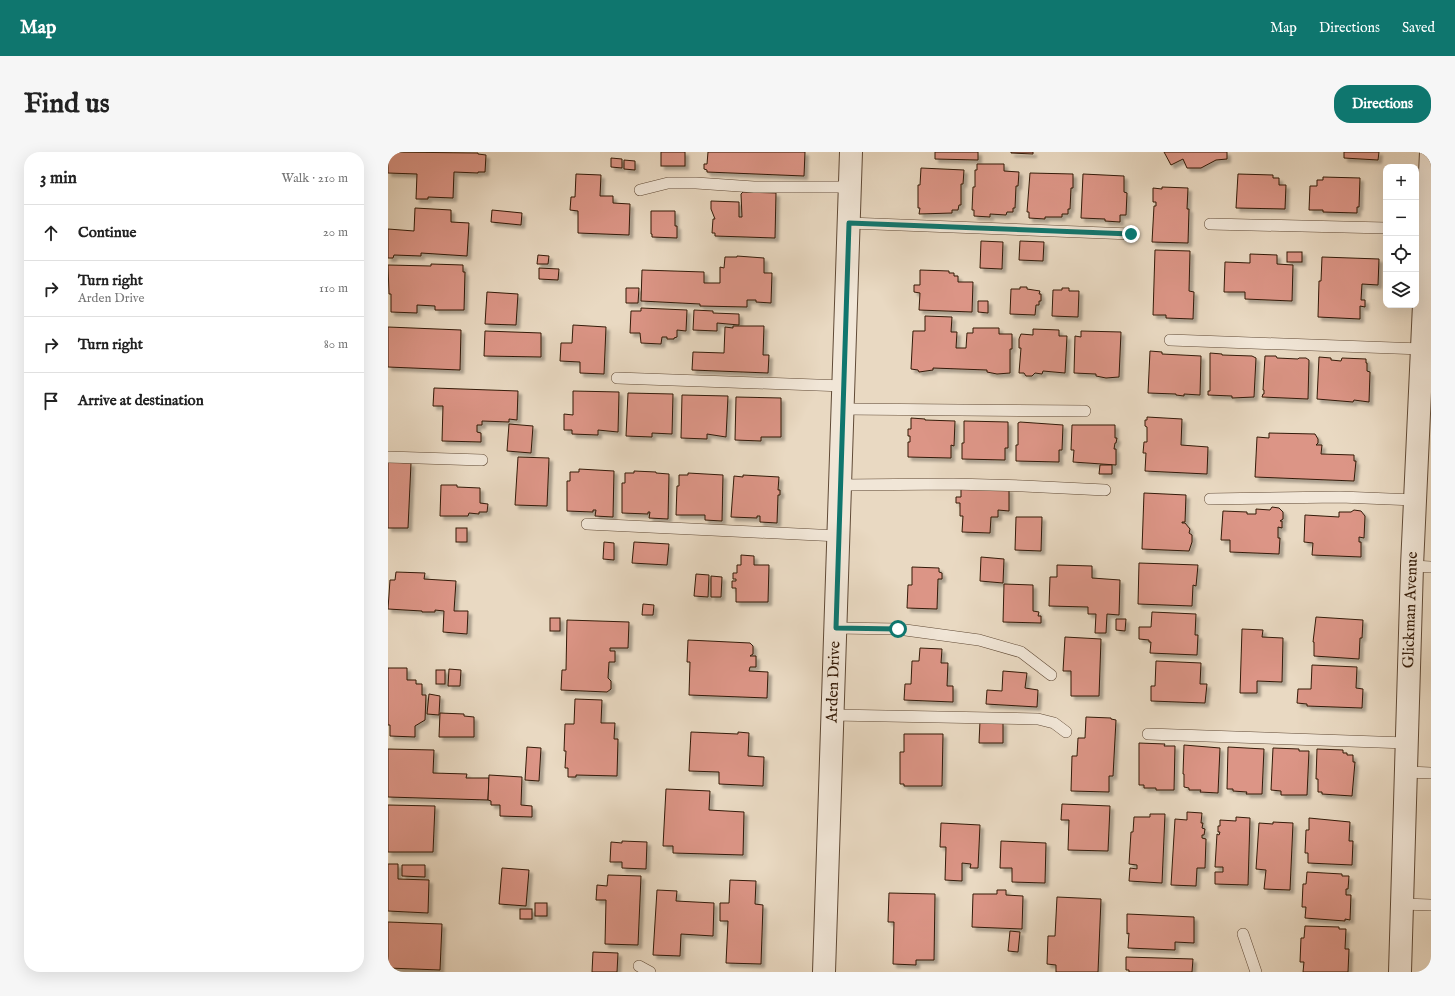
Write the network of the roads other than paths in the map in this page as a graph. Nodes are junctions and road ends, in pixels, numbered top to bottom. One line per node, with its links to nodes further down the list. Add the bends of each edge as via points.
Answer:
1 (851, 152): 3 (street, Arden Drive)
2 (1431, 152): 9 (street, Glickman Avenue)
3 (850, 187): 4 (lane, via 754,187 696,183 668,184); 5 (street, Arden Drive)
4 (640, 190)
5 (849, 223): 8 (lane); 14 (street, Arden Drive)
6 (1210, 224): 7 (lane)
7 (1383, 228)
8 (1131, 234)
9 (1425, 238): 10 (street, Glickman Avenue)
10 (1427, 317): 12 (street, Glickman Avenue)
11 (1170, 340): 12 (lane)
12 (1422, 348): 17 (street, Glickman Avenue)
13 (617, 378): 14 (lane)
14 (844, 386): 15 (street, Arden Drive)
15 (843, 409): 16 (lane); 20 (street, Arden Drive)
16 (1085, 411)
17 (1425, 424): 23 (street, Glickman Avenue)
18 (388, 457): 19 (lane)
19 (482, 460)
20 (840, 485): 21 (lane, via 953,484); 25 (street, Arden Drive)
21 (1104, 490)
22 (1210, 499): 23 (lane, via 1340,497)
23 (1415, 500): 26 (street, Glickman Avenue)
24 (587, 524): 25 (lane)
25 (839, 536): 27 (street, Arden Drive)
26 (1422, 566): 32 (street, Glickman Avenue)
27 (836, 628): 28 (lane, via 898,629 979,640 1021,652); 29 (street, Arden Drive)
28 (1051, 675)
29 (833, 715): 30 (lane, via 1038,719 1054,723); 40 (street, Arden Drive)
30 (1066, 732)
31 (1148, 734): 32 (lane)
32 (1407, 743): 33 (street, Glickman Avenue)
33 (1407, 772): 34 (lane); 35 (street, Glickman Avenue)
34 (1431, 773)
35 (1402, 904): 36 (lane); 42 (street, Glickman Avenue)
36 (1431, 905)
37 (1243, 934): 41 (lane)
38 (639, 966): 39 (lane)
39 (650, 972)
40 (824, 972)
41 (1256, 972)
42 (1400, 972)

